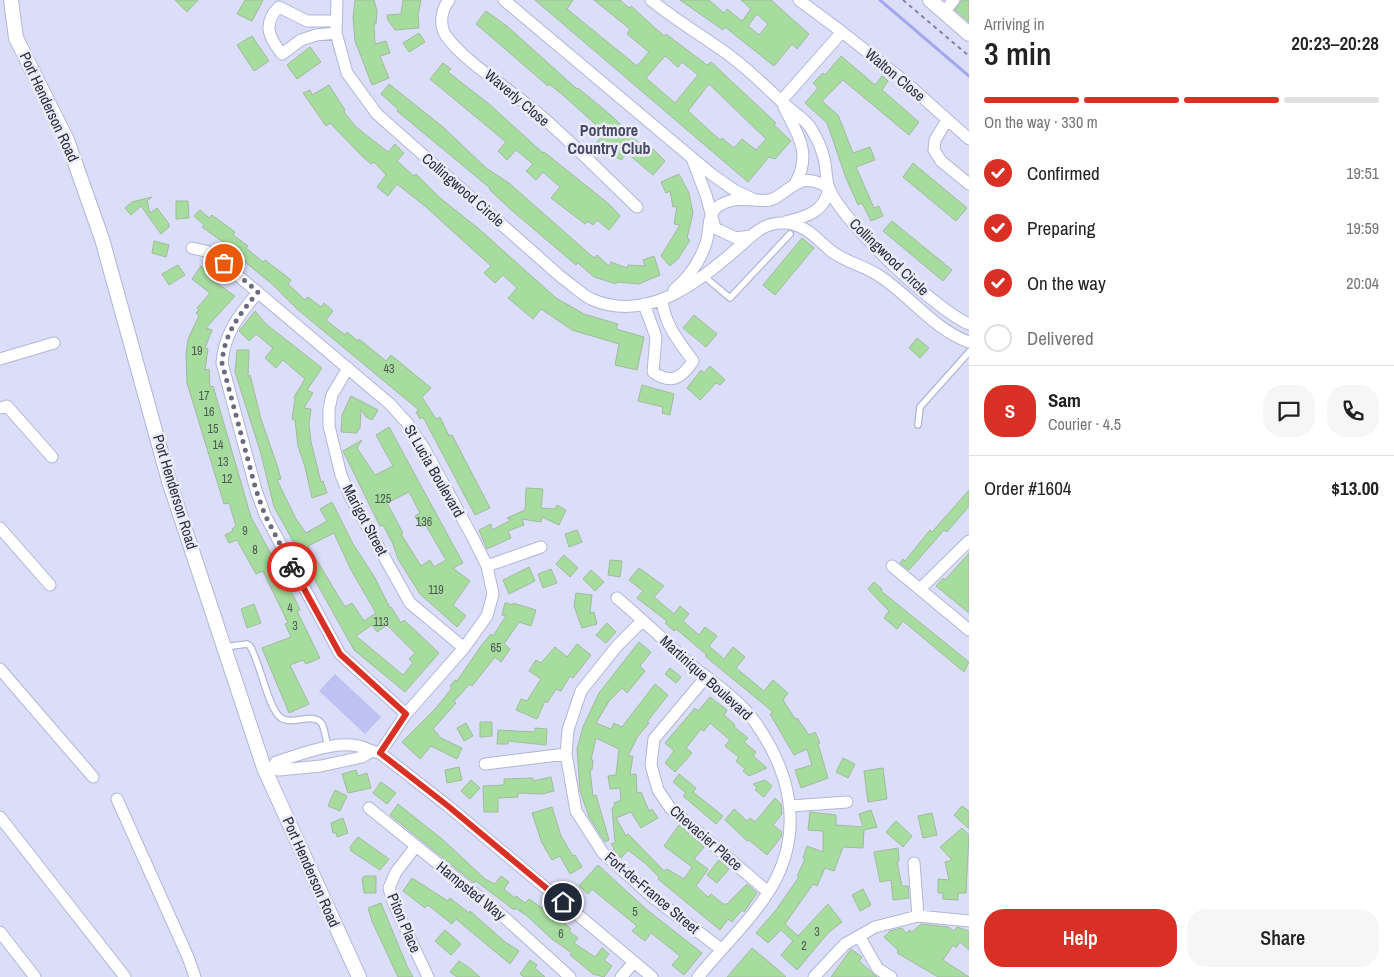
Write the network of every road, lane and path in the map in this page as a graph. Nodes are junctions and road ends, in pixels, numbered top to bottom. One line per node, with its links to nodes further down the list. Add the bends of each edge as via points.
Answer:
1 (11, 0): 51 (street, Port Henderson Road, via 16,38 67,140 102,239 169,481)
2 (337, 0): 9 (street, Collingwood Circle)
3 (449, 0): 22 (street, Waverly Close, via 441,20 445,35 535,111)
4 (504, 0): 17 (street)
5 (651, 0): 14 (street, Collingwood Circle, via 679,23 723,50)
6 (799, 0): 10 (street, Walton Close)
7 (903, 0): 13 (path)
8 (930, 0): 12 (street)
9 (336, 21): 11 (street, Collingwood Circle); 11 (street, via 307,21 279,7 271,15 267,28 282,54 301,40)
10 (842, 32): 14 (street); 15 (street, Walton Close)
11 (336, 33): 31 (street, Collingwood Circle, via 347,73 377,114 413,147 591,299 626,307)
12 (969, 34)
13 (969, 56)
14 (781, 101): 18 (street, Collingwood Circle, via 805,156); 20 (street, Collingwood Circle, via 810,127 824,155)
15 (947, 120): 16 (street, Walton Close); 19 (street, via 935,140 934,150 941,161)
16 (969, 139)
17 (691, 158): 21 (street, via 734,190); 23 (street, via 701,180)
18 (796, 182): 20 (street, via 819,181); 21 (street, via 773,200)
19 (969, 184)
20 (829, 188): 24 (street, via 824,205 810,215); 32 (street, Collingwood Circle, via 856,228 933,299)
21 (752, 199): 23 (street, via 732,199)
22 (638, 207)
23 (710, 215): 26 (street, via 715,228 727,234 736,238); 30 (street, Collingwood Circle, via 707,241 699,262 685,280)
24 (784, 222): 26 (street, Collingwood Circle, via 762,226); 34 (street, Collingwood Circle, via 813,233 850,263 880,275 948,332)
25 (790, 234): 28 (lane, via 730,298)
26 (752, 236): 28 (street, Collingwood Circle)
27 (192, 248): 29 (street, St Lucia Boulevard, via 210,252)
28 (704, 276): 30 (street, Collingwood Circle, via 686,290)
29 (258, 292): 37 (street, St Lucia Boulevard); 55 (street, via 235,320 223,347 222,363 256,490 265,515 334,644 355,669)
30 (662, 300): 31 (street, Collingwood Circle); 31 (street, via 666,322 673,336 693,361 685,374 674,380 653,372 656,337)
31 (644, 304)
32 (969, 324)
33 (54, 342): 36 (street)
34 (969, 342)
35 (969, 352): 39 (lane, via 920,407)
36 (0, 359)
37 (348, 368): 44 (street, St Lucia Boulevard, via 408,424); 52 (street, Marigot Street, via 332,395 329,409 328,426 341,475 410,603)
38 (0, 408): 40 (street, via 7,406)
39 (918, 425)
40 (52, 457)
41 (0, 528): 46 (street)
42 (969, 541): 47 (street)
43 (541, 547): 44 (street)
44 (487, 566): 52 (street, St Lucia Boulevard, via 493,594 487,616)
45 (892, 566): 47 (street)
46 (50, 585)
47 (920, 589): 50 (street)
48 (617, 598): 49 (street, Martinique Boulevard)
49 (642, 621): 54 (street, Martinique Boulevard); 58 (street, Fort-de-France Street, via 582,691 568,730)
50 (969, 630)
51 (224, 647): 56 (lane, via 250,646 277,714 289,721 319,721); 60 (street, Port Henderson Road)
52 (464, 648): 55 (street, St Lucia Boulevard)
53 (0, 669): 61 (street)
54 (706, 676): 64 (street, Martinique Boulevard, via 754,721 779,763); 69 (street, Chevacier Place, via 654,739 651,765 658,790 671,809)
55 (406, 714): 57 (street, St Lucia Boulevard)
56 (328, 747): 57 (street, via 362,747); 60 (street, via 276,762)
57 (375, 752): 60 (street, via 321,766); 75 (street, via 448,806)
58 (566, 754): 59 (street); 74 (street, Fort-de-France Street, via 576,811 603,853 651,896)
59 (485, 764)
60 (268, 768): 79 (street, Port Henderson Road)
61 (93, 777)
62 (117, 799): 78 (street)
63 (847, 802): 64 (street)
64 (792, 806): 69 (street, Martinique Boulevard, via 788,852)
65 (369, 808): 67 (street, Hampsted Way)
66 (0, 817): 77 (street)
67 (416, 846): 80 (street, Piton Place, via 396,872 389,888); 81 (street, Hampsted Way, via 504,917)
68 (914, 863): 70 (street)
69 (767, 891): 74 (street, Martinique Boulevard, via 743,926)
70 (918, 916): 71 (street); 73 (street, via 875,927)
71 (969, 921)
72 (0, 932): 76 (street)
73 (859, 936): 85 (street, via 845,944); 86 (street, via 878,969)
74 (721, 949): 84 (street, Martinique Boulevard)
75 (634, 962): 82 (street); 83 (street)
76 (35, 977)
77 (125, 977)
78 (194, 977)
79 (359, 977)
80 (428, 977)
81 (570, 977)
82 (621, 977)
83 (652, 977)
84 (698, 977)
85 (814, 977)
86 (891, 977)

